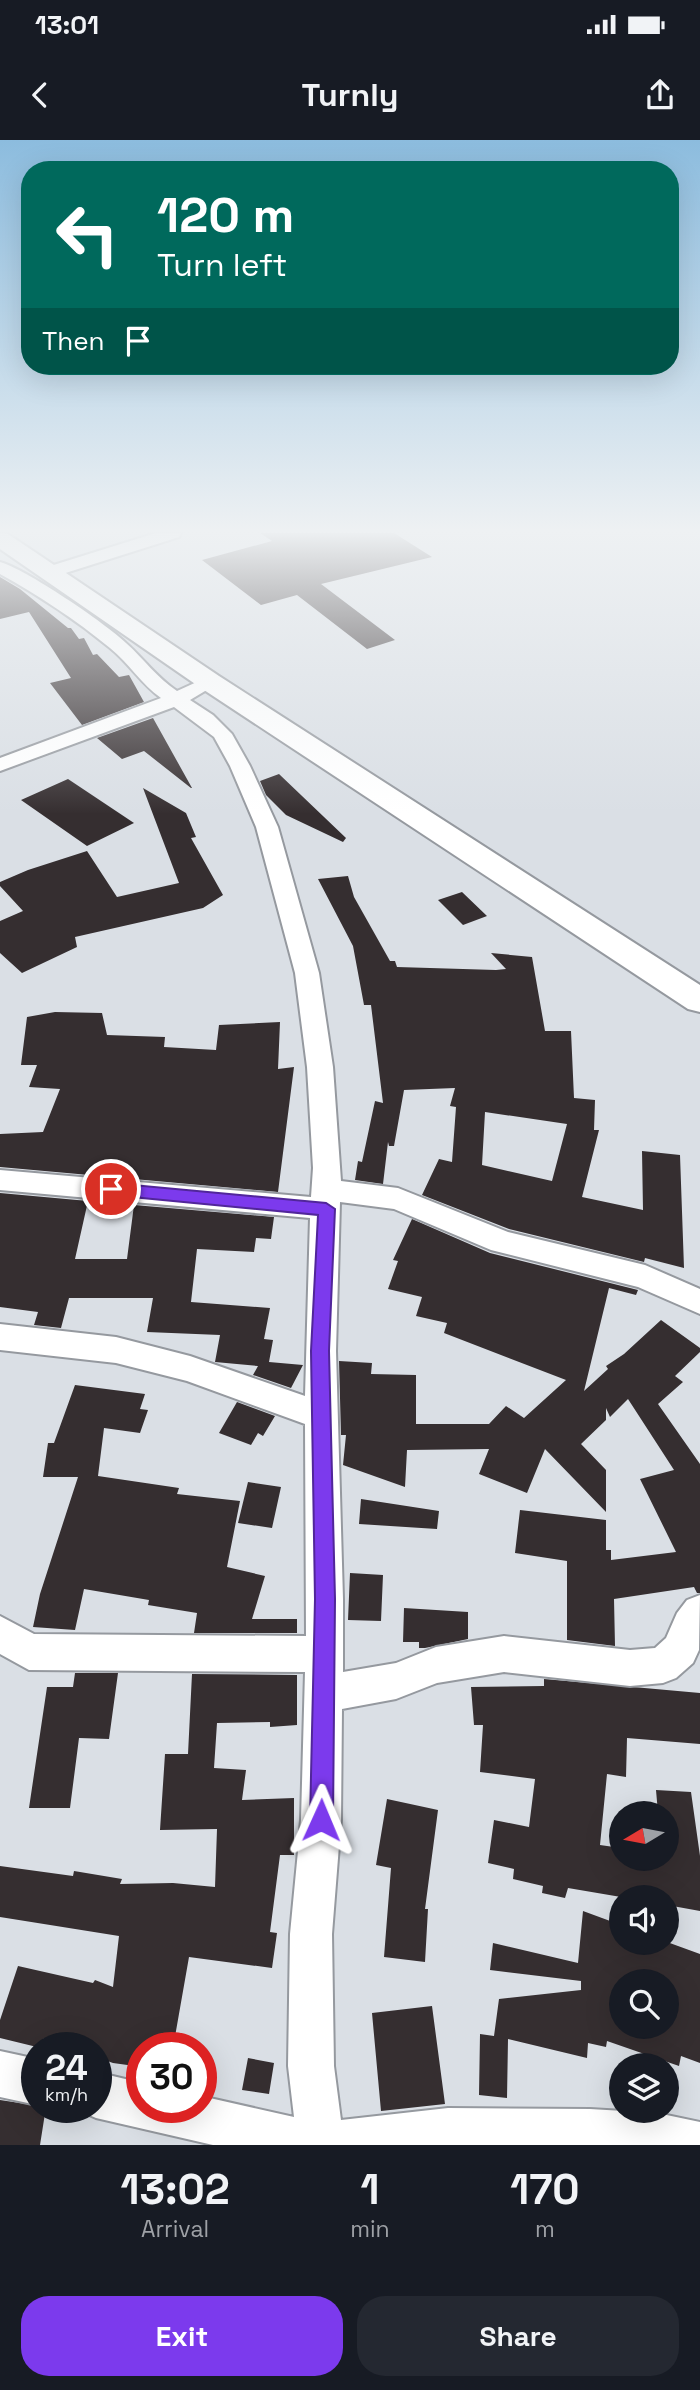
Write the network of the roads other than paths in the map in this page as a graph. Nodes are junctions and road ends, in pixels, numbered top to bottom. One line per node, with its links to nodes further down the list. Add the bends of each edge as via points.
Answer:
1 (92, 627): 4 (street)
2 (129, 627): 3 (main road)
3 (210, 682): 4 (street); 6 (main road)
4 (176, 699): 5 (street); 8 (street, via 206,719 230,746 273,846 307,974 321,1077)
5 (0, 765)
6 (700, 1001)
7 (0, 1180): 8 (street)
8 (326, 1200): 9 (street, via 398,1199 502,1242 645,1277); 11 (street)
9 (700, 1302)
10 (0, 1337): 11 (street, via 116,1350 190,1369)
11 (321, 1416): 14 (street)
12 (700, 1612): 15 (street, via 680,1650 663,1665 630,1668 504,1654 436,1665 396,1681)
13 (0, 1633): 14 (street, via 29,1652)
14 (324, 1654): 15 (street)
15 (323, 1694): 20 (street, via 321,1820 311,1960 311,2066)
16 (0, 2074): 17 (street)
17 (21, 2079)
18 (217, 2122): 20 (street)
19 (675, 2142): 21 (street, via 590,2132 448,2132)
20 (318, 2145)
21 (331, 2145)

